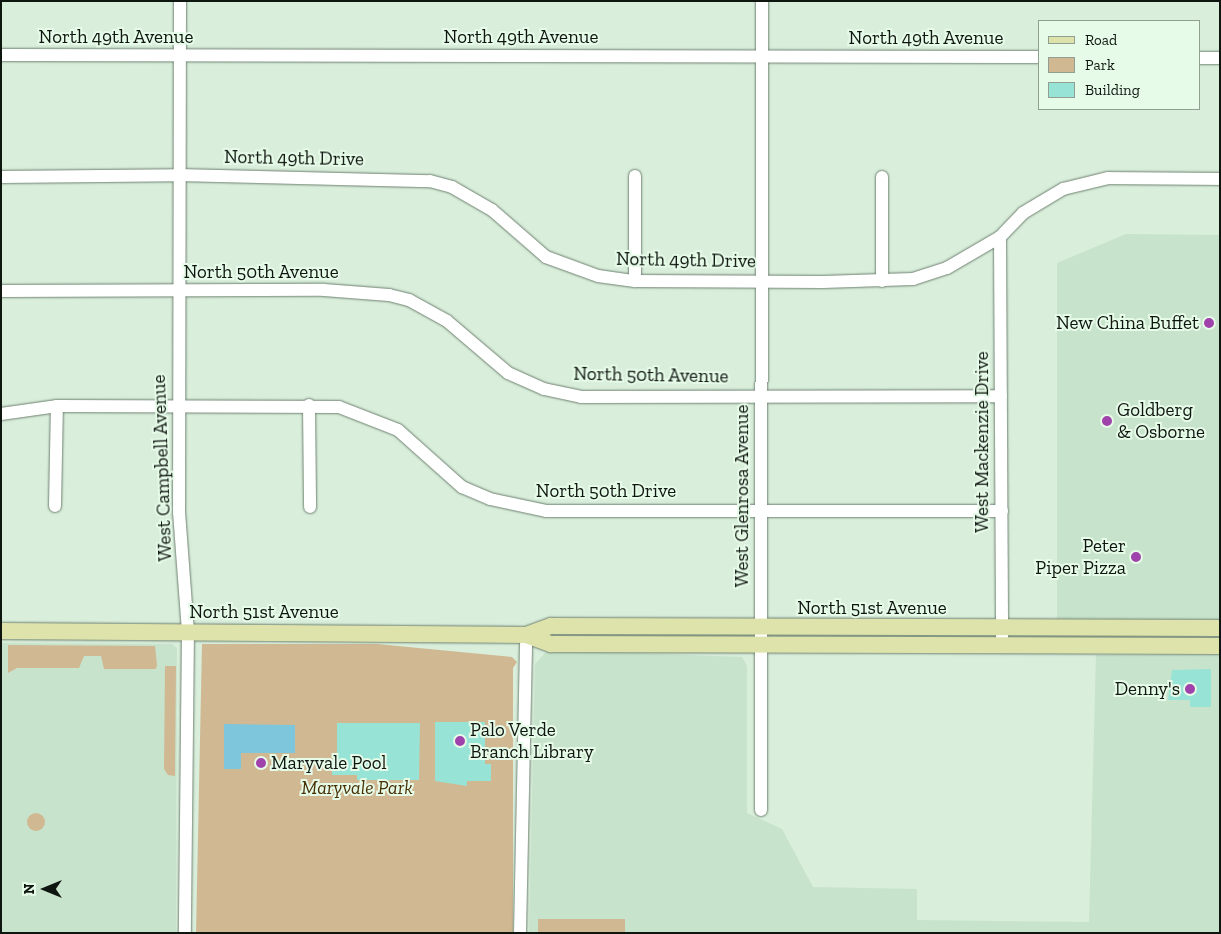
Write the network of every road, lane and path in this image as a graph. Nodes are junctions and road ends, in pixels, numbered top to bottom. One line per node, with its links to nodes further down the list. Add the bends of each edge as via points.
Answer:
1 (180, 1): 4 (street, West Campbell Avenue)
2 (762, 1): 5 (street, West Glenrosa Avenue)
3 (1, 55): 4 (street, North 49th Avenue)
4 (179, 56): 5 (street, North 49th Avenue); 9 (street, West Campbell Avenue)
5 (762, 56): 6 (street, North 49th Avenue); 16 (street, West Glenrosa Avenue)
6 (1038, 57)
7 (1201, 58): 8 (street)
8 (1220, 58)
9 (178, 176): 11 (street, North 49th Drive); 15 (street, North 49th Drive, via 430,181 452,187 492,210 546,257 598,276); 19 (street, West Campbell Avenue)
10 (635, 176): 15 (street)
11 (1, 178)
12 (882, 178): 17 (street)
13 (1220, 179): 14 (street, North 49th Drive, via 1108,178 1063,189 1022,213)
14 (1000, 237): 17 (street, North 49th Drive, via 947,268 913,279); 21 (street, West Mackenzie Drive)
15 (635, 281): 16 (street, North 49th Drive)
16 (761, 281): 17 (street, North 49th Drive); 20 (street, West Glenrosa Avenue)
17 (882, 281)
18 (1, 291): 19 (street, North 50th Avenue)
19 (179, 292): 20 (street, North 50th Avenue, via 324,290 389,295 409,300 447,321 508,373 544,389 581,397); 24 (street, West Campbell Avenue)
20 (761, 395): 21 (street, North 50th Avenue); 28 (street, West Glenrosa Avenue)
21 (1000, 396): 29 (street, West Mackenzie Drive)
22 (309, 405): 24 (street, North 50th Drive); 27 (street); 28 (street, North 50th Drive, via 339,407 377,420 410,439 462,487 526,509)
23 (56, 406): 24 (street, North 50th Drive); 25 (street, North 50th Drive); 26 (street)
24 (178, 406): 34 (street, West Campbell Avenue, via 179,512)
25 (1, 414)
26 (55, 506)
27 (310, 507)
28 (761, 510): 29 (street, North 50th Drive); 30 (street, West Glenrosa Avenue)
29 (1002, 512): 31 (street, West Mackenzie Drive)
30 (760, 628): 31 (main road, North 51st Avenue); 35 (main road, North 51st Avenue, via 551,626); 36 (street, West Glenrosa Avenue)
31 (1002, 628): 32 (main road, North 51st Avenue); 38 (street, West Mackenzie Drive)
32 (1220, 628)
33 (1, 631): 34 (main road, North 51st Avenue)
34 (188, 632): 35 (main road, North 51st Avenue); 40 (street, West Campbell Avenue)
35 (526, 635): 36 (main road, North 51st Avenue, via 551,644); 41 (street)
36 (760, 646): 38 (main road, North 51st Avenue); 39 (street, West Glenrosa Avenue)
37 (1220, 646): 38 (main road, North 51st Avenue)
38 (1002, 647)
39 (761, 810)
40 (185, 933)
41 (520, 933)

